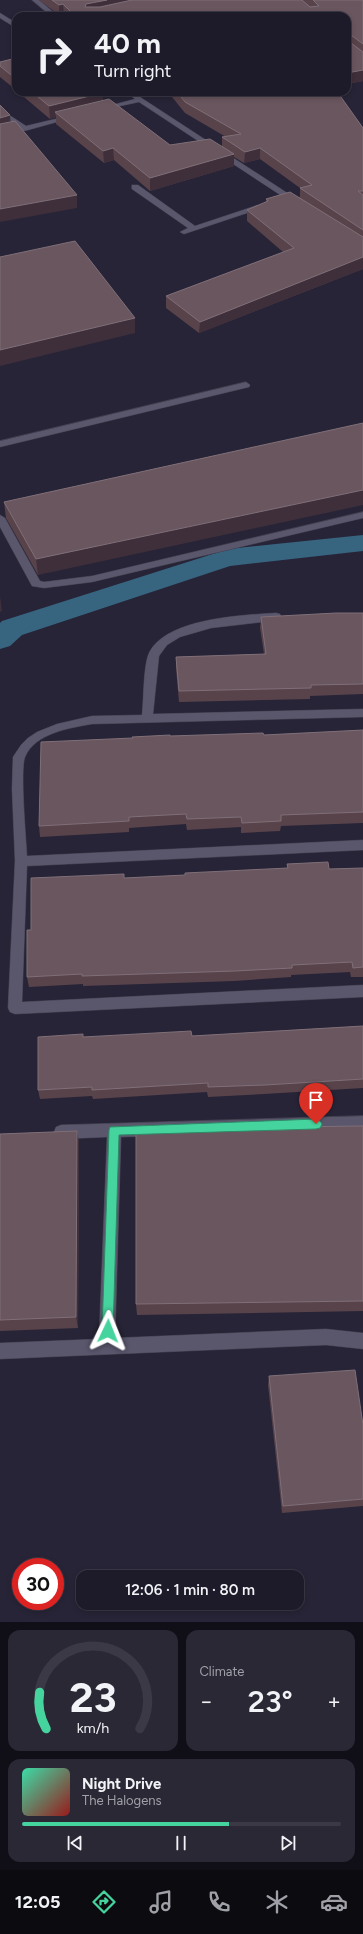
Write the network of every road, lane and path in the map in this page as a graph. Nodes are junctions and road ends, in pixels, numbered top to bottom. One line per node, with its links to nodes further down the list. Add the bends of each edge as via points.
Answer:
1 (35, 0): 2 (street)
2 (49, 12)
3 (0, 15): 4 (street)
4 (12, 24)
5 (134, 96): 6 (street)
6 (141, 100): 8 (street); 14 (street, via 286,198)
7 (0, 111): 10 (street)
8 (95, 111)
9 (80, 115): 10 (street)
10 (26, 129): 11 (street)
11 (0, 134)
12 (134, 187): 15 (street)
13 (267, 205): 15 (street)
14 (302, 205)
15 (194, 229): 16 (street)
16 (184, 232)
17 (246, 384): 18 (street)
18 (0, 444)
19 (3, 515): 20 (street, via 36,584 44,585 92,579)
20 (363, 515)
21 (284, 616): 23 (street, via 237,618 175,635 161,643 154,653)
22 (363, 713): 23 (street)
23 (147, 719): 25 (street, via 92,720 71,724 46,731 29,743 18,759)
24 (363, 845): 25 (street)
25 (21, 861): 26 (street, via 15,1008)
26 (363, 991)
27 (363, 1123): 28 (street)
28 (114, 1130): 29 (street); 31 (street)
29 (46, 1132)
30 (363, 1341): 31 (street, via 326,1337)
31 (107, 1346): 32 (street)
32 (0, 1351)

